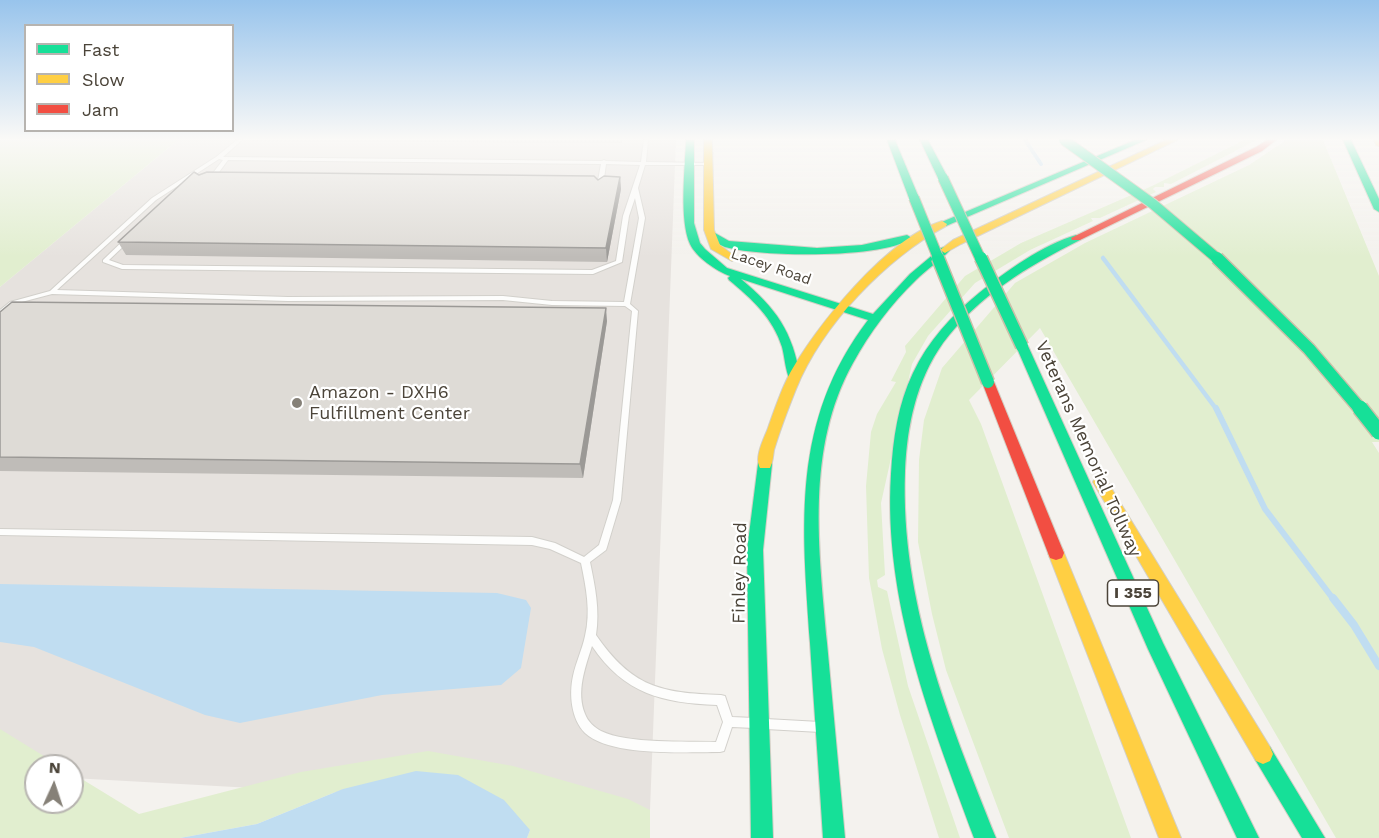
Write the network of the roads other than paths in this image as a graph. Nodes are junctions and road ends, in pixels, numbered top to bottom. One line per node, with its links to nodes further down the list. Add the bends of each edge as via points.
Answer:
1 (186, 179): 24 (lane, via 154,199)
2 (187, 179): 18 (lane)
3 (211, 179): 15 (lane)
4 (601, 179): 17 (lane)
5 (638, 179): 16 (lane)
6 (689, 179): 23 (main road, Lacey Road, via 688,224 695,243)
7 (709, 179): 22 (main road)
8 (907, 179): 43 (main road, bridge)
9 (944, 179): 32 (main road, Veterans Memorial Tollway / I 355, bridge)
10 (1049, 179): 20 (main road, Finley Road)
11 (1090, 179): 27 (main road, via 932,257)
12 (1122, 179): 33 (main road, bridge, via 1227,262 1301,336)
13 (1197, 179): 42 (main road, via 1032,259 1005,277 954,323 929,355 905,411 894,490 896,540 916,646)
14 (1365, 179): 19 (main road)
15 (207, 184)
16 (635, 188): 21 (lane, via 619,262 593,272 122,267 105,261); 26 (lane, via 642,218)
17 (600, 189)
18 (168, 200)
19 (1379, 208)
20 (933, 228): 22 (main road, via 884,247 841,252 726,244); 25 (main road, Finley Road, via 879,268)
21 (137, 230)
22 (709, 230): 25 (main road, Lacey Road, via 715,247 731,258)
23 (723, 270): 28 (main road, Lacey Road); 31 (main road, via 775,316 792,352)
24 (52, 292): 26 (lane, via 288,299 502,298); 29 (lane, via 12,303)
25 (852, 297): 27 (main road); 28 (main road, Finley Road)
26 (627, 304): 35 (lane, via 635,311 617,500 603,547)
27 (884, 307): 30 (main road)
28 (841, 308): 30 (main road, Lacey Road); 31 (main road, Finley Road)
29 (0, 314)
30 (874, 318): 39 (main road, via 833,386 822,419 813,472 811,559)
31 (794, 377): 38 (main road, Finley Road, via 767,451 755,550)
32 (1040, 383): 44 (main road, Veterans Memorial Tollway / I 355, via 1157,649); 45 (main road)
33 (1379, 432)
34 (0, 532): 35 (lane, via 532,542)
35 (585, 561): 36 (lane, via 594,601)
36 (591, 636): 37 (lane, via 618,673 640,687 660,694 720,700); 37 (lane, via 577,681 580,717 590,731 611,740 720,747)
37 (728, 722): 38 (lane)
38 (759, 724): 39 (lane); 40 (main road, Finley Road)
39 (825, 727): 41 (main road)
40 (762, 838)
41 (834, 838)
42 (985, 838)
43 (1170, 838)
44 (1248, 838)
45 (1314, 838)

